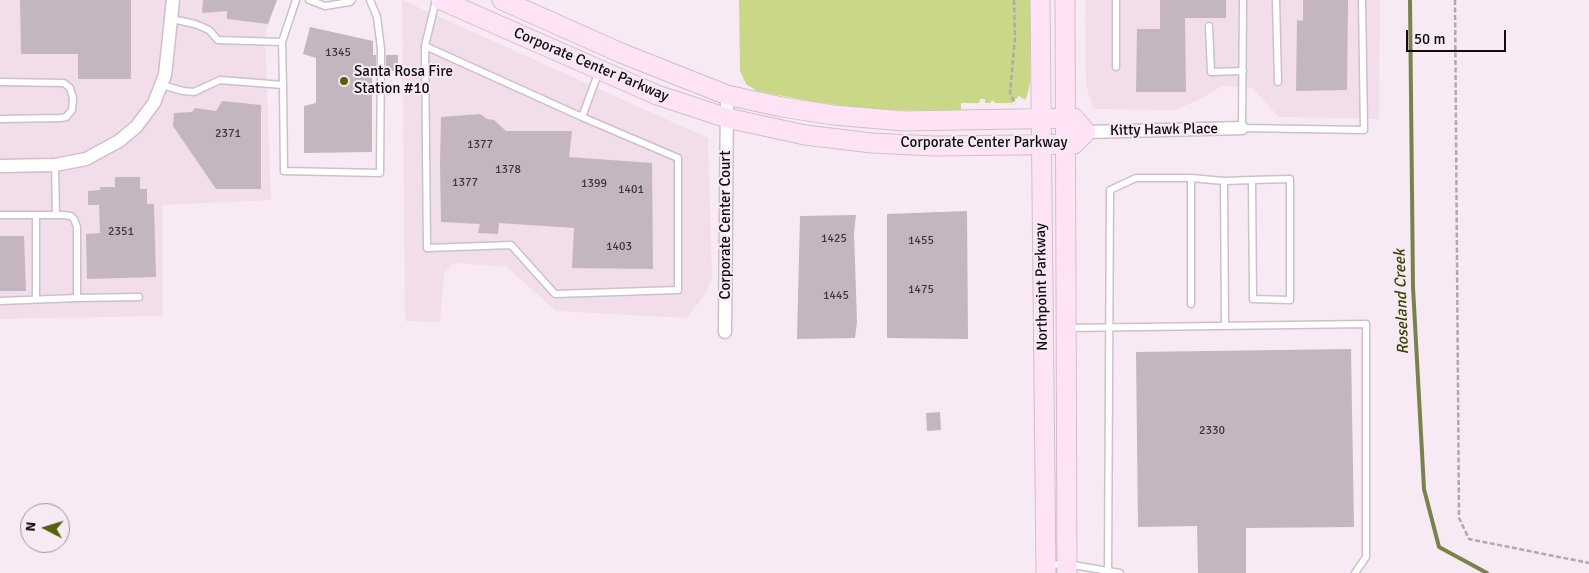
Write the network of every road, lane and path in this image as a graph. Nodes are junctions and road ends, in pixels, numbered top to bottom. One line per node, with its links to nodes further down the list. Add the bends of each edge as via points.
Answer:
1 (173, 0): 17 (street)
2 (296, 0): 19 (lane)
3 (309, 0): 4 (lane, via 325,6)
4 (352, 0)
5 (370, 0): 27 (lane, via 377,17 381,49 380,174 284,171)
6 (436, 0): 20 (lane)
7 (441, 0): 22 (street, Corporate Center Parkway)
8 (502, 0): 28 (street, Corporate Center Parkway, via 621,53)
9 (1014, 0): 29 (path, via 1015,38 1010,94)
10 (1040, 0): 34 (street, Northpoint Parkway)
11 (1065, 0): 32 (street, Northpoint Parkway)
12 (1116, 0): 21 (lane)
13 (1243, 0): 23 (lane)
14 (1276, 0): 25 (lane)
15 (1362, 0): 35 (lane, via 1364,130)
16 (1455, 0): 56 (path, via 1459,518 1469,539)
17 (172, 19): 19 (lane, via 209,30 218,40); 26 (street, via 168,64)
18 (1209, 26): 23 (lane, via 1210,72)
19 (282, 42): 27 (lane)
20 (425, 46): 30 (lane); 30 (lane, via 426,248 512,246 555,294 678,290 678,158)
21 (1116, 68)
22 (600, 70): 30 (lane); 31 (street, Corporate Center Parkway, via 657,95)
23 (1242, 71): 35 (lane)
24 (0, 82): 33 (lane, via 64,83 70,88 73,98 72,110 66,117)
25 (1278, 82)
26 (162, 85): 27 (lane, via 194,92 220,80); 39 (street, via 143,119 119,141 86,159)
27 (283, 85)
28 (727, 95): 31 (street, Corporate Center Court); 34 (street, Corporate Center Parkway, via 833,115 904,121)
29 (1015, 104)
30 (582, 117)
31 (727, 118): 38 (street, Corporate Center Parkway, via 805,136 872,143); 55 (street, Corporate Center Court)
32 (1065, 118): 34 (street, Corporate Center Parkway); 36 (street, Corporate Center Parkway, via 1074,118); 37 (street, Northpoint Parkway)
33 (0, 119)
34 (1040, 119): 38 (street, Northpoint Parkway)
35 (1242, 128): 36 (street, Kitty Hawk Place)
36 (1086, 132): 37 (street, Corporate Center Parkway, via 1074,144)
37 (1065, 144): 38 (street, Corporate Center Parkway); 53 (street, Northpoint Parkway)
38 (1040, 145): 57 (street, Northpoint Parkway)
39 (55, 165): 40 (street); 46 (lane)
40 (0, 166)
41 (1191, 178): 43 (lane); 51 (lane); 54 (lane, via 1136,178 1110,190)
42 (1252, 180): 42 (lane, via 1253,299 1290,300 1290,179); 43 (lane)
43 (1224, 181): 52 (lane)
44 (0, 215): 45 (lane)
45 (36, 215): 46 (lane); 49 (lane)
46 (56, 215): 48 (lane, via 71,216 76,223)
47 (139, 297): 48 (lane)
48 (77, 298): 49 (lane)
49 (36, 299): 50 (lane)
50 (0, 301)
51 (1191, 304)
52 (1225, 326): 54 (lane); 61 (lane, via 1366,324 1366,557)
53 (1066, 328): 54 (lane); 58 (street, Northpoint Parkway)
54 (1108, 328): 59 (lane)
55 (725, 332)
56 (1589, 563)
57 (1046, 569): 58 (lane)
58 (1067, 569): 59 (lane)
59 (1108, 572): 60 (lane)
60 (1120, 573)
61 (1355, 573)

